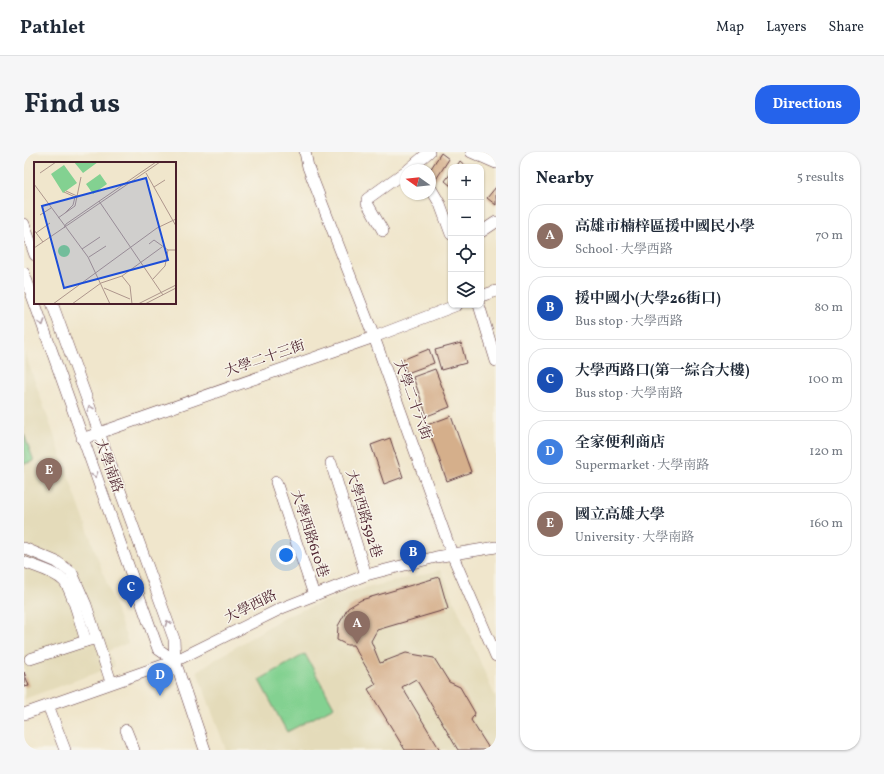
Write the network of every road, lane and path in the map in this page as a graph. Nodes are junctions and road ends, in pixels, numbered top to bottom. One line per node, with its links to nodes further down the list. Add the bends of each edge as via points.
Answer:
1 (304, 152): 22 (street, 大學二十六街)
2 (429, 152): 5 (street)
3 (471, 152): 4 (street)
4 (496, 163)
5 (417, 164)
6 (400, 177): 12 (street, via 367,199)
7 (436, 197): 10 (street)
8 (496, 222): 11 (street)
9 (24, 224): 13 (street)
10 (448, 226)
11 (484, 230)
12 (383, 231)
13 (34, 252)
14 (24, 273): 17 (street, 大學南路, one-way to 17)
15 (496, 291): 16 (street)
16 (484, 295)
17 (34, 301)
18 (35, 304): 25 (street, 大學南路, one-way to 25)
19 (52, 304): 24 (street, 大學南路, one-way to 19)
20 (449, 308): 22 (street, 大學二十三街)
21 (480, 308): 23 (street)
22 (374, 337): 24 (street, 大學二十三街); 30 (street, 大學二十六街)
23 (496, 361)
24 (99, 432): 25 (street, 大學二十三街); 37 (street, 大學南路, one-way to 24, via 174,639)
25 (82, 438): 37 (street, 大學南路, one-way to 37, via 158,648)
26 (331, 463): 32 (street, 大學西路592巷)
27 (276, 482): 33 (street, 大學西路610巷)
28 (496, 547): 30 (street, 大學西路)
29 (24, 548): 34 (street, via 57,562 72,573 86,605)
30 (452, 554): 32 (street, 大學西路); 35 (street, 大學二十六街)
31 (24, 562): 34 (street, via 64,582)
32 (366, 575): 33 (street, 大學西路)
33 (314, 595): 37 (street, 大學西路)
34 (91, 640): 36 (street); 38 (street)
35 (496, 656)
36 (30, 659)
37 (175, 661): 38 (street, 大學西路); 44 (street, 大學南路)
38 (111, 682): 39 (street, 大學西路)
39 (48, 705): 40 (street, 大學西路); 42 (street)
40 (24, 714)
41 (126, 730): 43 (street)
42 (65, 750)
43 (134, 750)
44 (205, 750)

